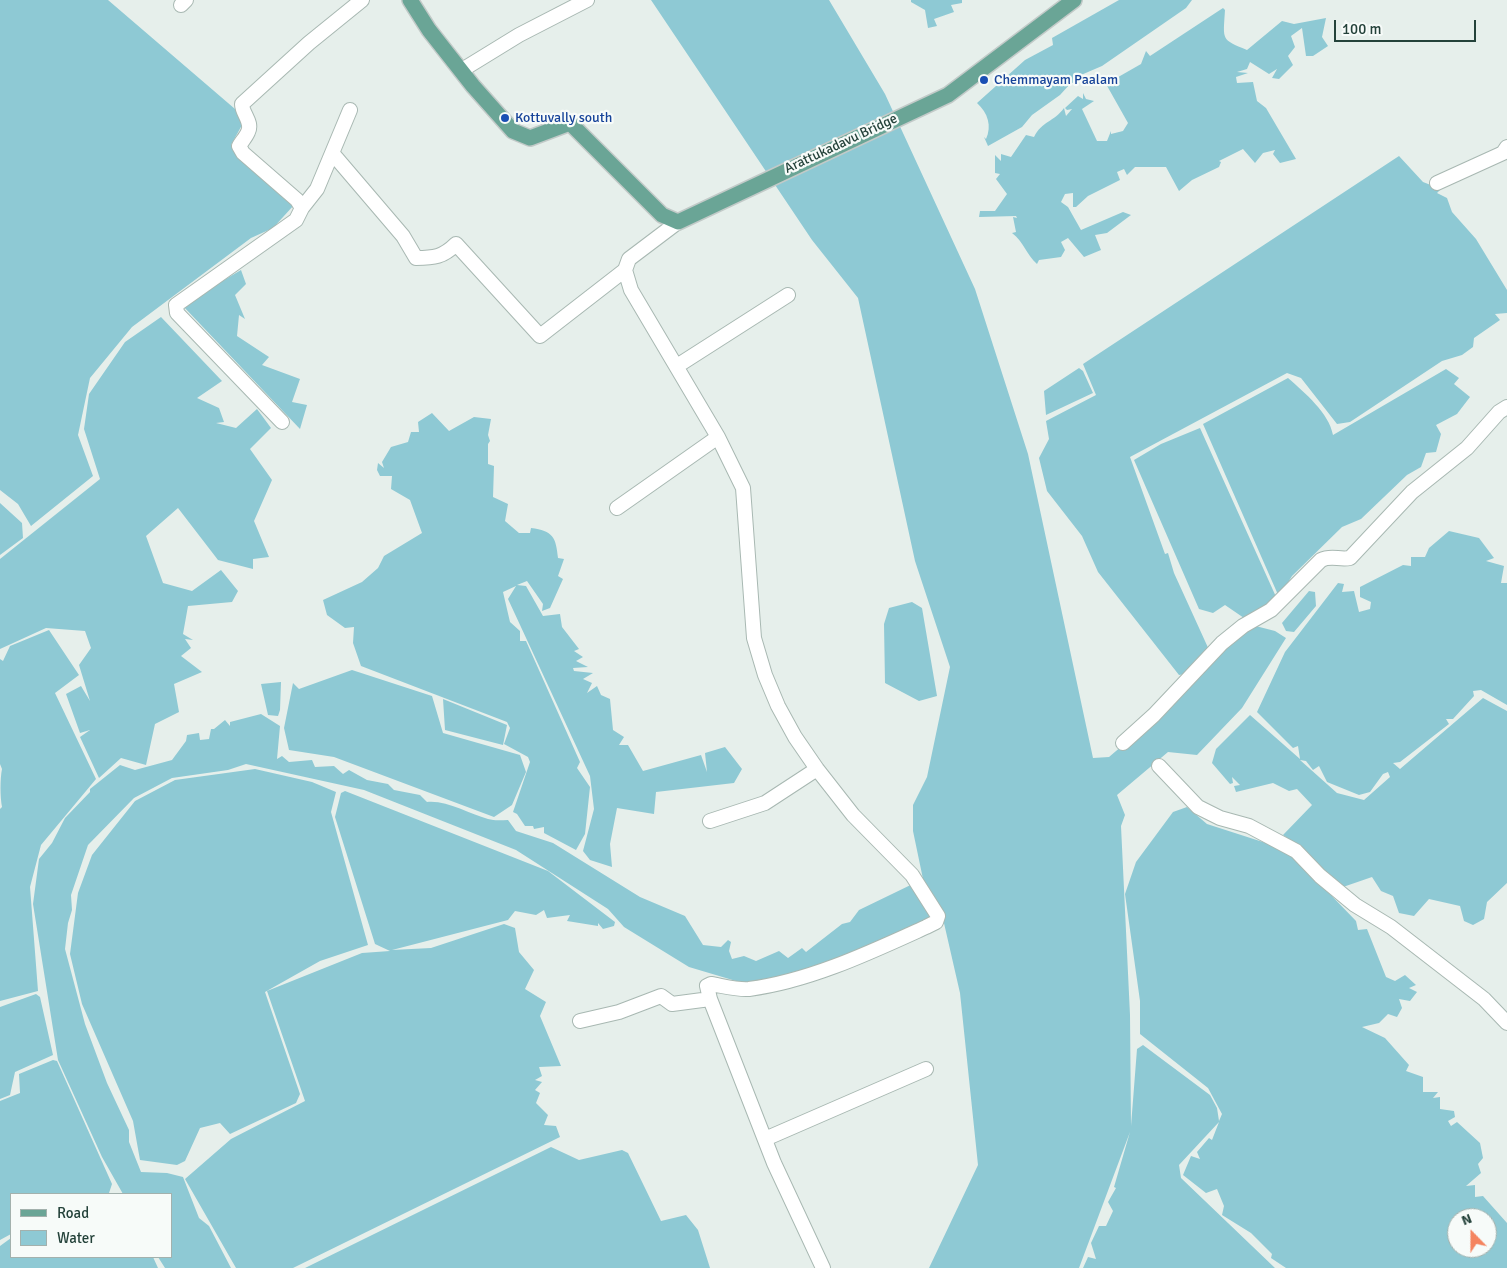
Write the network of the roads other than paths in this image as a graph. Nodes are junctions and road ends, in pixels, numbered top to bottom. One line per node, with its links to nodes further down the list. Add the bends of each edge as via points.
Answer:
1 (410, 0): 5 (main road, via 429,30)
2 (587, 0): 5 (street)
3 (1074, 0): 11 (main road, Arattukadavu Bridge, via 948,95)
4 (355, 2): 10 (street, via 242,104 250,130 239,146)
5 (462, 70): 11 (main road, via 513,131 530,138 570,123 662,215)
6 (350, 110): 8 (street)
7 (1507, 147): 9 (street, via 1504,153)
8 (333, 154): 10 (street, via 317,190); 12 (street, via 403,236 416,258 445,255 456,244 540,336)
9 (1437, 183)
10 (302, 208): 16 (street, via 296,220 176,305 177,313)
11 (678, 222): 12 (street, via 630,259)
12 (625, 270): 14 (street, via 631,290)
13 (788, 295): 14 (street)
14 (678, 366): 17 (street)
15 (1507, 407): 19 (street, via 1467,448 1412,492 1350,558 1329,556 1321,560 1270,610 1242,626 1222,643)
16 (282, 422)
17 (718, 437): 18 (street); 21 (street, via 743,488 754,638 765,675 794,737)
18 (617, 508)
19 (1123, 743)
20 (1159, 766): 25 (street, via 1198,807 1220,818 1249,826 1296,851 1355,906 1391,927 1484,999)
21 (817, 769): 22 (street, via 765,803); 23 (street, via 853,814 912,875 938,916 936,922 817,972 748,989 711,984 707,986)
22 (710, 821)
23 (710, 999): 24 (street, via 672,1004 661,996 619,1012); 27 (street)
24 (580, 1021)
25 (1507, 1023)
26 (926, 1069): 27 (street)
27 (765, 1139): 28 (street)
28 (823, 1268)

